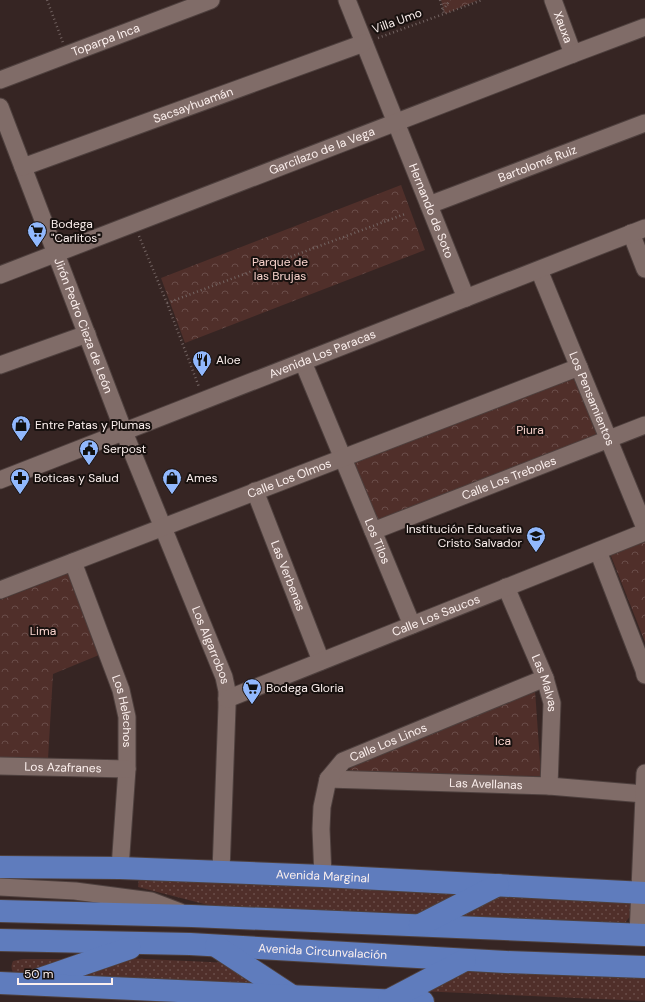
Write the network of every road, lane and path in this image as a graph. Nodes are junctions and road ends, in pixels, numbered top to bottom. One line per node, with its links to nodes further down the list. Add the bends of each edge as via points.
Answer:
1 (47, 0): 12 (path)
2 (211, 0): 12 (street, Toparpa Inca)
3 (347, 0): 11 (street, Hernando de Soto)
4 (440, 0): 8 (path)
5 (450, 0): 8 (path)
6 (482, 0): 9 (path, Villa Umo)
7 (553, 0): 13 (street, Xauxa)
8 (443, 10): 9 (path)
9 (444, 14): 11 (path, Villa Umo)
10 (645, 27): 13 (street, Garcilazo de la Vega)
11 (364, 43): 16 (street, Hernando de Soto); 18 (street, Sacsayhuamán)
12 (67, 54): 14 (street, Toparpa Inca)
13 (573, 54): 16 (street, Garcilazo de la Vega)
14 (0, 80)
15 (0, 107): 18 (street, Jirón Pedro Cieza de León)
16 (396, 122): 19 (street, Hernando de Soto); 21 (street, Garcilazo de la Vega)
17 (645, 123): 19 (street, Bartolomé Ruiz)
18 (23, 167): 23 (street, Jirón Pedro Cieza de León)
19 (429, 205): 27 (street, Hernando de Soto)
20 (405, 214): 28 (path)
21 (134, 223): 23 (street, Garcilazo de la Vega); 28 (path)
22 (638, 231): 24 (street); 25 (street, Avenida Los Paracas)
23 (56, 254): 26 (street, Garcilazo de la Vega); 29 (street, Jirón Pedro Cieza de León)
24 (645, 269)
25 (539, 270): 27 (street, Avenida Los Paracas); 32 (street, Los Pensamientos)
26 (0, 275)
27 (466, 298): 30 (street, Avenida Los Paracas)
28 (167, 303): 33 (path)
29 (87, 334): 31 (street); 35 (street, Jirón Pedro Cieza de León)
30 (302, 362): 33 (street, Avenida Los Paracas); 37 (street, Los Tilos)
31 (0, 365)
32 (579, 367): 36 (street, Los Pensamientos); 37 (street, Calle Los Olmos)
33 (204, 401): 35 (street, Avenida Los Paracas)
34 (645, 425): 36 (street, Calle Los Treboles)
35 (124, 432): 38 (street, Avenida Los Paracas); 40 (street, Los Algarrobos)
36 (608, 439): 41 (street, Los Pensamientos); 42 (street, Calle Los Treboles)
37 (343, 458): 39 (street, Calle Los Olmos); 42 (street, Los Tilos)
38 (0, 480)
39 (255, 491): 40 (street, Calle Los Olmos); 49 (street, Las Verbenas)
40 (163, 527): 45 (street, Calle Los Olmos); 52 (street, Los Algarrobos, via 224,677)
41 (645, 528)
42 (374, 531): 48 (street, Los Tilos)
43 (645, 532): 44 (street, Calle Los Saucos)
44 (598, 551): 46 (street, Calle Los Saucos); 50 (street)
45 (73, 562): 47 (street, Calle Los Olmos); 54 (street, Los Helechos, via 121,690 127,717)
46 (506, 587): 48 (street, Calle Los Saucos); 51 (street, Las Malvas)
47 (0, 590)
48 (412, 625): 49 (street, Calle Los Saucos)
49 (321, 661): 52 (street, Calle Los Saucos)
50 (645, 675)
51 (545, 678): 56 (street, Calle Los Linos, via 343,761); 57 (street, Las Malvas, via 552,703)
52 (227, 699): 61 (street, Los Algarrobos)
53 (0, 766): 54 (street, Los Azafranes)
54 (127, 769): 60 (street, Los Helechos)
55 (645, 773): 58 (street)
56 (328, 779): 57 (street, Las Avellanas); 62 (street, Calle Los Linos, via 322,807)
57 (549, 786): 58 (street, Las Avellanas)
58 (644, 794): 65 (street)
59 (0, 867): 60 (main road, Avenida Marginal)
60 (120, 868): 61 (main road, Avenida Marginal)
61 (221, 872): 62 (main road, Avenida Marginal)
62 (323, 876): 63 (main road, Avenida Marginal)
63 (499, 884): 65 (main road, Avenida Marginal); 68 (main road)
64 (0, 888): 67 (street, via 75,891 151,902)
65 (642, 893): 69 (street)
66 (0, 910): 67 (main road)
67 (192, 916): 68 (main road)
68 (418, 925): 69 (main road)
69 (642, 935)
70 (0, 940): 71 (main road, Avenida Circunvalación)
71 (145, 942): 72 (main road, Avenida Circunvalación); 76 (main road)
72 (215, 945): 73 (main road, Avenida Circunvalación); 78 (main road)
73 (466, 960): 74 (main road, Avenida Circunvalación); 80 (main road)
74 (645, 967)
75 (0, 983): 76 (main road)
76 (23, 984): 77 (main road)
77 (101, 995): 79 (main road)
78 (292, 996): 79 (main road); 80 (main road)
79 (190, 997)
80 (388, 1000): 81 (main road)
81 (423, 1002)

